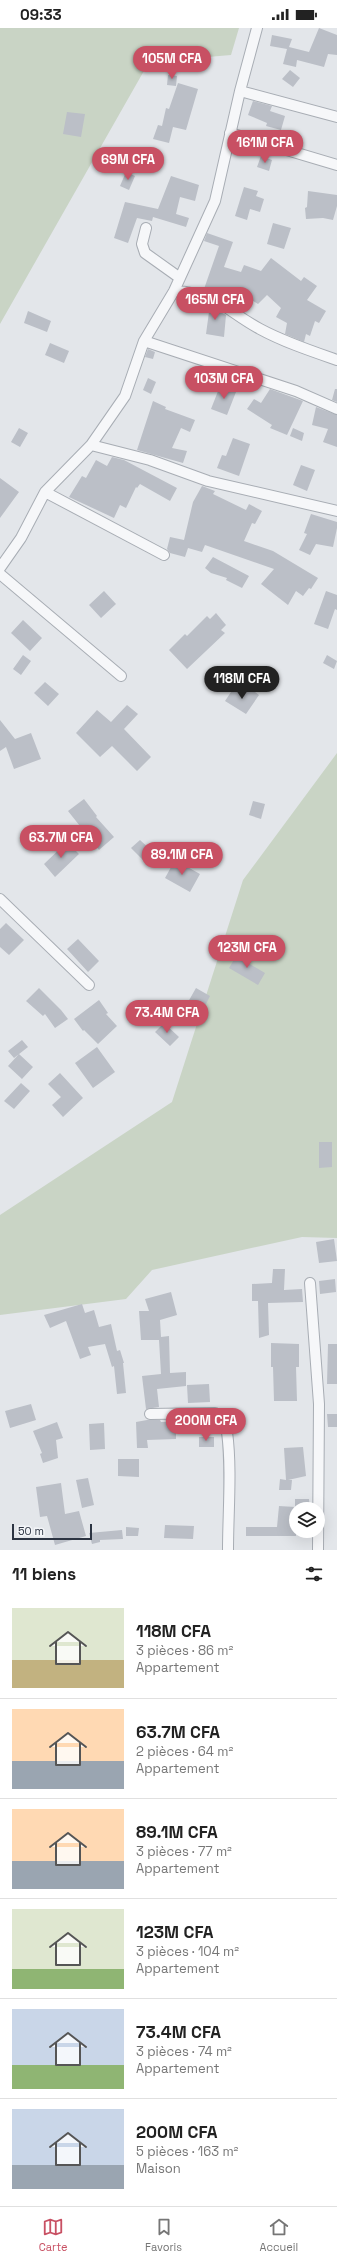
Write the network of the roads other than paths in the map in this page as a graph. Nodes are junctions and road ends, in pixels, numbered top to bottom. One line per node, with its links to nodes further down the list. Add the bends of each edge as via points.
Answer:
1 (257, 28): 2 (street)
2 (240, 91): 3 (street); 4 (street)
3 (337, 117)
4 (230, 133): 5 (street); 7 (street, via 215,201)
5 (337, 165)
6 (146, 228): 7 (street, via 142,244 145,252)
7 (180, 278): 8 (street)
8 (174, 291): 9 (street); 10 (street, via 193,292 218,301 259,329)
9 (144, 341): 11 (street, via 296,391); 12 (street, via 125,396)
10 (337, 360)
11 (337, 409)
12 (91, 445): 13 (street); 14 (street, via 150,460 208,481)
13 (45, 492): 15 (street); 16 (street, via 21,538)
14 (337, 511)
15 (164, 555)
16 (0, 568)
17 (0, 574): 18 (street)
18 (121, 676)
19 (0, 899): 20 (street)
20 (89, 985)
21 (310, 1283): 24 (street, via 319,1404)
22 (150, 1414): 23 (street, via 215,1413 223,1419 227,1431)
23 (228, 1550)
24 (318, 1550)

